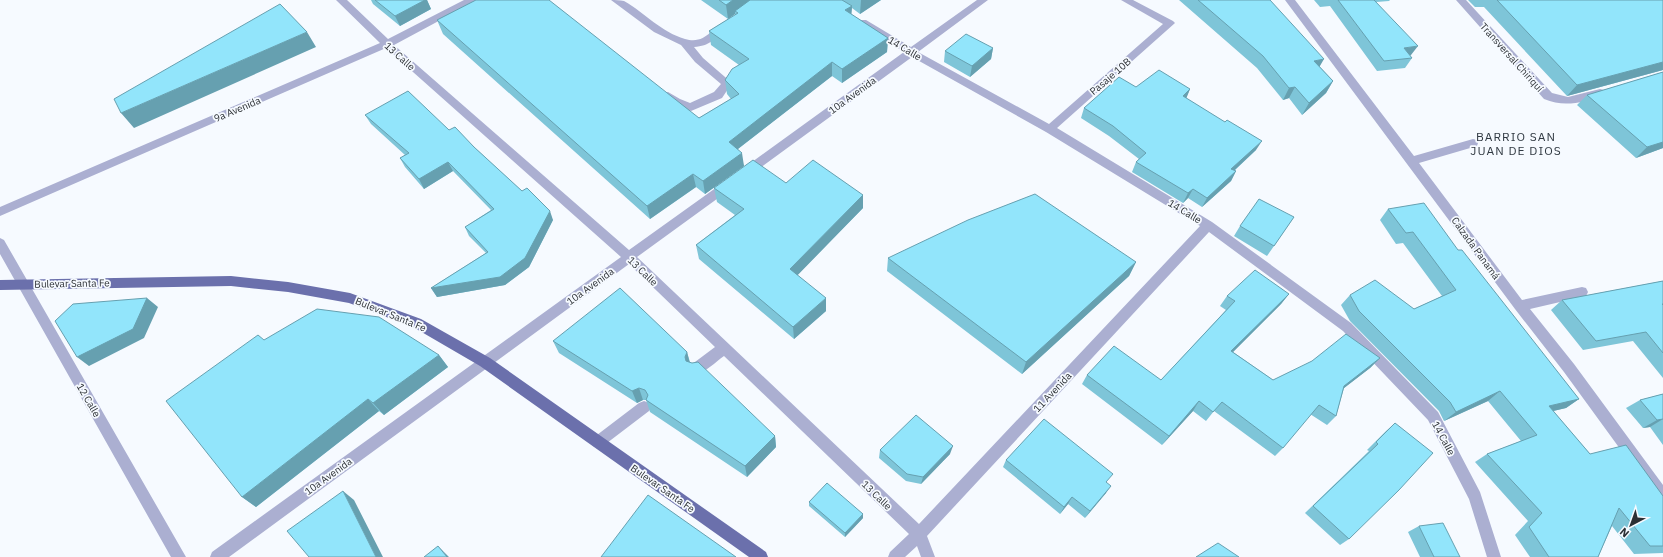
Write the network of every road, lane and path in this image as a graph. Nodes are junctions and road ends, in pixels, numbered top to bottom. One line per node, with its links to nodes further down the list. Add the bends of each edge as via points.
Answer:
1 (341, 0): 11 (street, 13 Calle)
2 (471, 0): 11 (street, 9a Avenida)
3 (616, 0): 10 (street, via 665,36)
4 (983, 0): 12 (street, 10a Avenida)
5 (1126, 0): 15 (street, Pasaje 10B, via 1170,23)
6 (1290, 0): 17 (street, Calzada Panamá)
7 (1461, 0): 14 (street, Transversal Chiriquí, via 1548,96 1558,101 1570,102)
8 (854, 16): 12 (street, 14 Calle)
9 (733, 21): 10 (street, via 703,43)
10 (685, 43): 13 (street, via 699,60 727,84 718,95 691,107 676,102)
11 (386, 44): 18 (street, 9a Avenida); 21 (street, 13 Calle)
12 (911, 52): 15 (street, 14 Calle); 21 (street, 10a Avenida)
13 (658, 88)
14 (1613, 89)
15 (1050, 129): 19 (street, 14 Calle)
16 (1473, 143): 17 (street)
17 (1412, 161): 25 (street, Calzada Panamá)
18 (0, 212)
19 (1208, 225): 32 (street, 11 Avenida); 38 (street, 14 Calle, via 1347,327 1433,416 1475,497)
20 (0, 243): 22 (street, 12 Calle)
21 (629, 257): 26 (street, 13 Calle); 27 (street, 10a Avenida)
22 (22, 284): 23 (main road, Bulevar Santa Fe); 27 (main road, Bulevar Santa Fe, via 231,281 288,287 350,298 418,323); 33 (street, 12 Calle)
23 (0, 285)
24 (1582, 292): 25 (street, via 1527,306)
25 (1519, 305): 31 (street, Calzada Panamá)
26 (724, 348): 28 (street); 32 (street, 13 Calle)
27 (485, 362): 30 (main road, Bulevar Santa Fe); 34 (street, 10a Avenida)
28 (696, 369)
29 (644, 407): 30 (street)
30 (598, 442): 35 (main road, Bulevar Santa Fe)
31 (1663, 496)
32 (919, 534): 36 (street, 11 Avenida); 37 (street, 13 Calle)
33 (179, 557)
34 (216, 557)
35 (761, 557)
36 (895, 557)
37 (928, 557)
38 (1494, 557)

